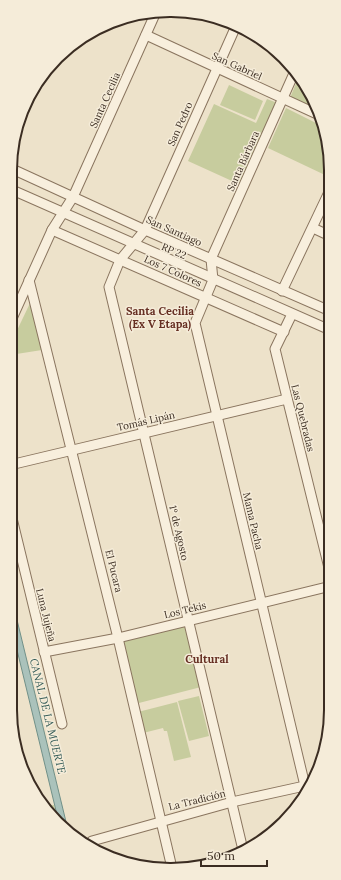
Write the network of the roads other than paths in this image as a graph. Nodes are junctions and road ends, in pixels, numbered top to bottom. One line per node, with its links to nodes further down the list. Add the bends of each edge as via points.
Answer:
1 (154, 18): 3 (street, Santa Cecilia)
2 (234, 31): 4 (street, San Pedro)
3 (146, 35): 4 (street, San Gabriel); 10 (street, Santa Cecilia)
4 (217, 69): 6 (street, San Gabriel); 15 (street, San Pedro)
5 (292, 78): 6 (street, Santa Bárbara)
6 (284, 99): 7 (street, San Gabriel); 18 (street, Santa Bárbara)
7 (312, 112)
8 (17, 171): 10 (street, San Santiago)
9 (17, 192): 12 (street, RP 22)
10 (73, 197): 12 (street); 15 (street, San Santiago)
11 (324, 203): 13 (street)
12 (64, 214): 14 (street); 17 (street, RP 22)
13 (313, 228): 16 (street); 22 (street)
14 (52, 230): 19 (street, Los 7 Colores); 20 (street)
15 (145, 230): 17 (street, 1º de Agosto); 18 (street, San Santiago)
16 (324, 233)
17 (133, 245): 19 (street, 1º de Agosto); 21 (street, RP 22)
18 (211, 259): 21 (street, Mama Pacha); 22 (street, San Santiago)
19 (120, 260): 23 (street, Los 7 Colores); 31 (street, 1º de Agosto, via 109,287)
20 (29, 280): 24 (street); 32 (street, El Pucara)
21 (213, 280): 23 (street, Mama Pacha); 26 (street, RP 22)
22 (282, 291): 25 (street, San Santiago)
23 (206, 298): 28 (street, Los 7 Colores); 30 (street, Mama Pacha, via 196,323)
24 (17, 307)
25 (324, 308)
26 (292, 314): 27 (street, RP 22); 28 (street, Las Quebradas)
27 (324, 327)
28 (284, 332): 29 (street, Las Quebradas, via 275,350)
29 (287, 399): 30 (street, Tomás Lipán); 35 (street, Las Quebradas)
30 (217, 416): 31 (street, Tomás Lipán); 37 (street, Mama Pacha)
31 (144, 432): 32 (street, Tomás Lipán); 38 (street, 1º de Agosto)
32 (72, 449): 33 (street, Tomás Lipán); 39 (street, El Pucara)
33 (17, 463)
34 (17, 539): 40 (street, Luna Jujeña)
35 (324, 548)
36 (324, 588): 37 (street, Los Tekis)
37 (261, 602): 38 (street, Los Tekis); 42 (street, Mama Pacha)
38 (189, 620): 39 (street, Los Tekis); 44 (street, 1º de Agosto)
39 (118, 638): 40 (street, Los Tekis); 45 (street, El Pucara)
40 (44, 652): 41 (street, Luna Jujeña)
41 (62, 724)
42 (306, 781)
43 (302, 788): 44 (street, La Tradición)
44 (232, 802): 45 (street, La Tradición); 47 (street, 1º de Agosto)
45 (161, 821): 46 (street, La Tradición); 48 (street, El Pucara)
46 (97, 843)
47 (242, 845)
48 (171, 863)

